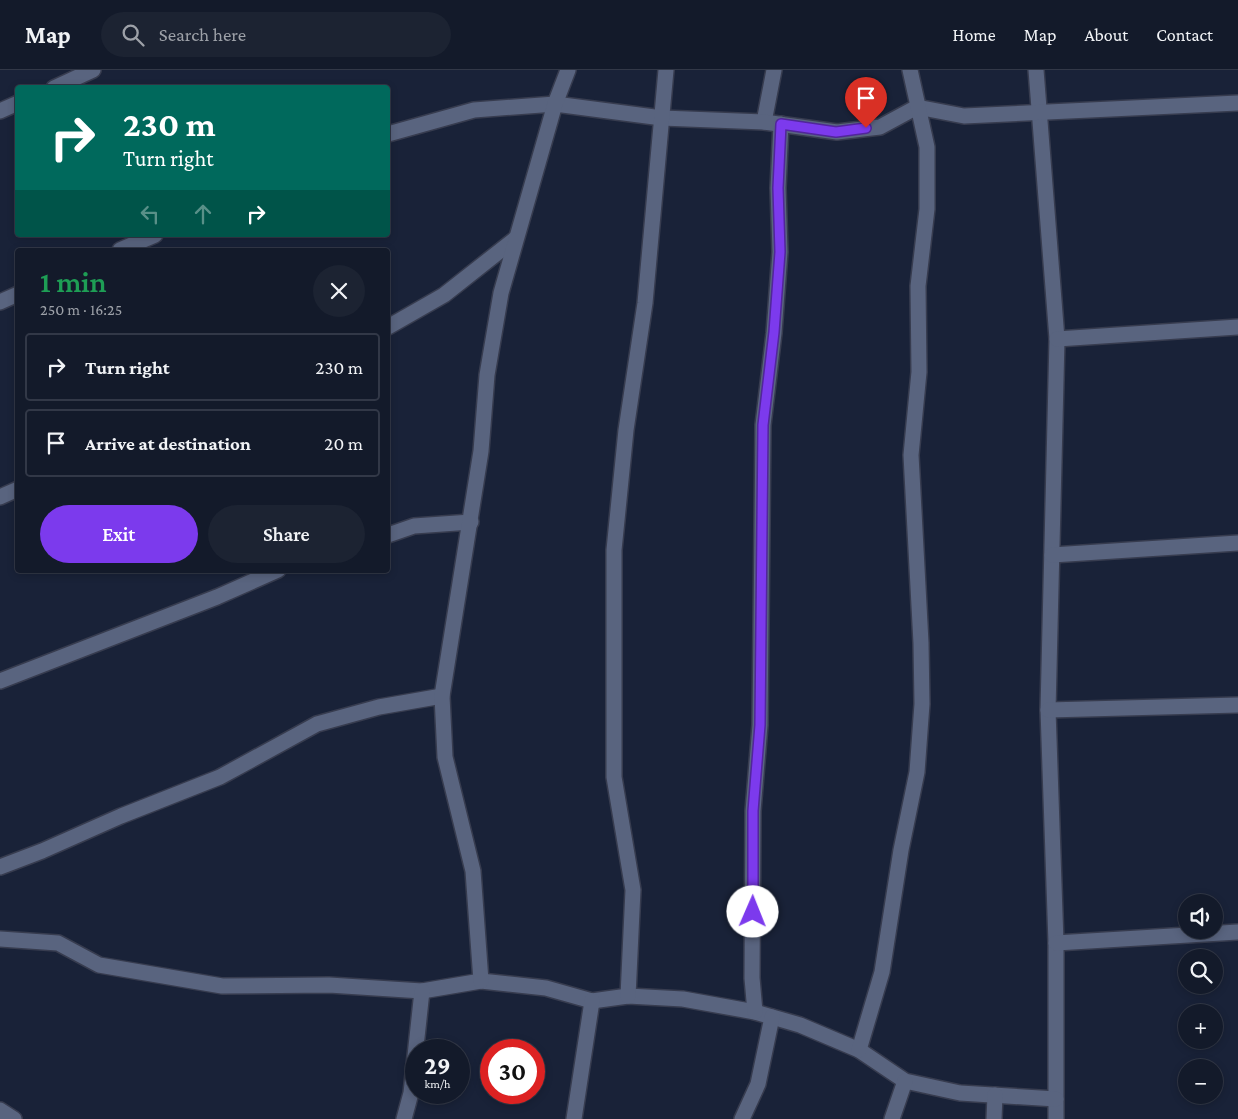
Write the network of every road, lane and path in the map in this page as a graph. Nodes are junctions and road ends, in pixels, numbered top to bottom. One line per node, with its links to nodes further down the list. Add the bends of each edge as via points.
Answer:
1 (93, 70): 7 (street)
2 (568, 70): 9 (street)
3 (666, 70): 14 (street)
4 (774, 70): 15 (street)
5 (910, 70): 11 (street)
6 (1036, 70): 13 (street)
7 (60, 85)
8 (1238, 103): 13 (street)
9 (556, 104): 14 (street); 17 (street, via 474,110); 19 (street)
10 (15, 105): 12 (street)
11 (917, 108): 13 (street, via 964,116); 16 (street, via 880,127 836,132); 47 (street, via 927,147 927,209 918,286 919,372 911,455 922,704 917,772 882,972)
12 (0, 111)
13 (1039, 112): 25 (street)
14 (662, 118): 15 (street); 43 (street, via 645,303 626,430 614,550 614,777 633,890)
15 (764, 122): 16 (street)
16 (781, 124): 45 (street, via 780,252 763,425 760,725 753,811 752,978)
17 (390, 133)
18 (150, 237): 20 (street)
19 (515, 239): 23 (street, via 444,296); 28 (street, via 501,293 487,375)
20 (125, 248)
21 (15, 295): 22 (street)
22 (0, 302)
23 (390, 326)
24 (1238, 327): 25 (street)
25 (1057, 339): 31 (street)
26 (15, 490): 27 (street)
27 (0, 497)
28 (471, 522): 29 (street, via 414,526); 34 (street)
29 (390, 535)
30 (1238, 543): 31 (street)
31 (1052, 555): 36 (street)
32 (271, 573): 33 (street)
33 (0, 681)
34 (442, 696): 37 (street, via 379,707 317,724 220,777); 41 (street, via 446,757 473,871)
35 (1238, 704): 36 (street)
36 (1048, 710): 40 (street)
37 (0, 867)
38 (1238, 932): 40 (street)
39 (0, 939): 42 (street, via 58,942 99,965 222,986 329,986)
40 (1056, 943): 50 (street)
41 (481, 980): 42 (street); 44 (street, via 546,988)
42 (422, 991): 53 (street, via 411,1093)
43 (628, 996): 44 (street); 45 (street, via 682,999)
44 (592, 1001): 54 (street)
45 (755, 1012): 46 (street)
46 (772, 1017): 47 (street); 55 (street, via 758,1084)
47 (859, 1050): 48 (street)
48 (905, 1081): 49 (street, via 960,1093); 56 (street)
49 (995, 1095): 50 (street); 57 (street)
50 (1056, 1099): 58 (street)
51 (0, 1110): 52 (street)
52 (14, 1119)
53 (404, 1119)
54 (574, 1119)
55 (742, 1119)
56 (892, 1119)
57 (994, 1119)
58 (1056, 1119)

